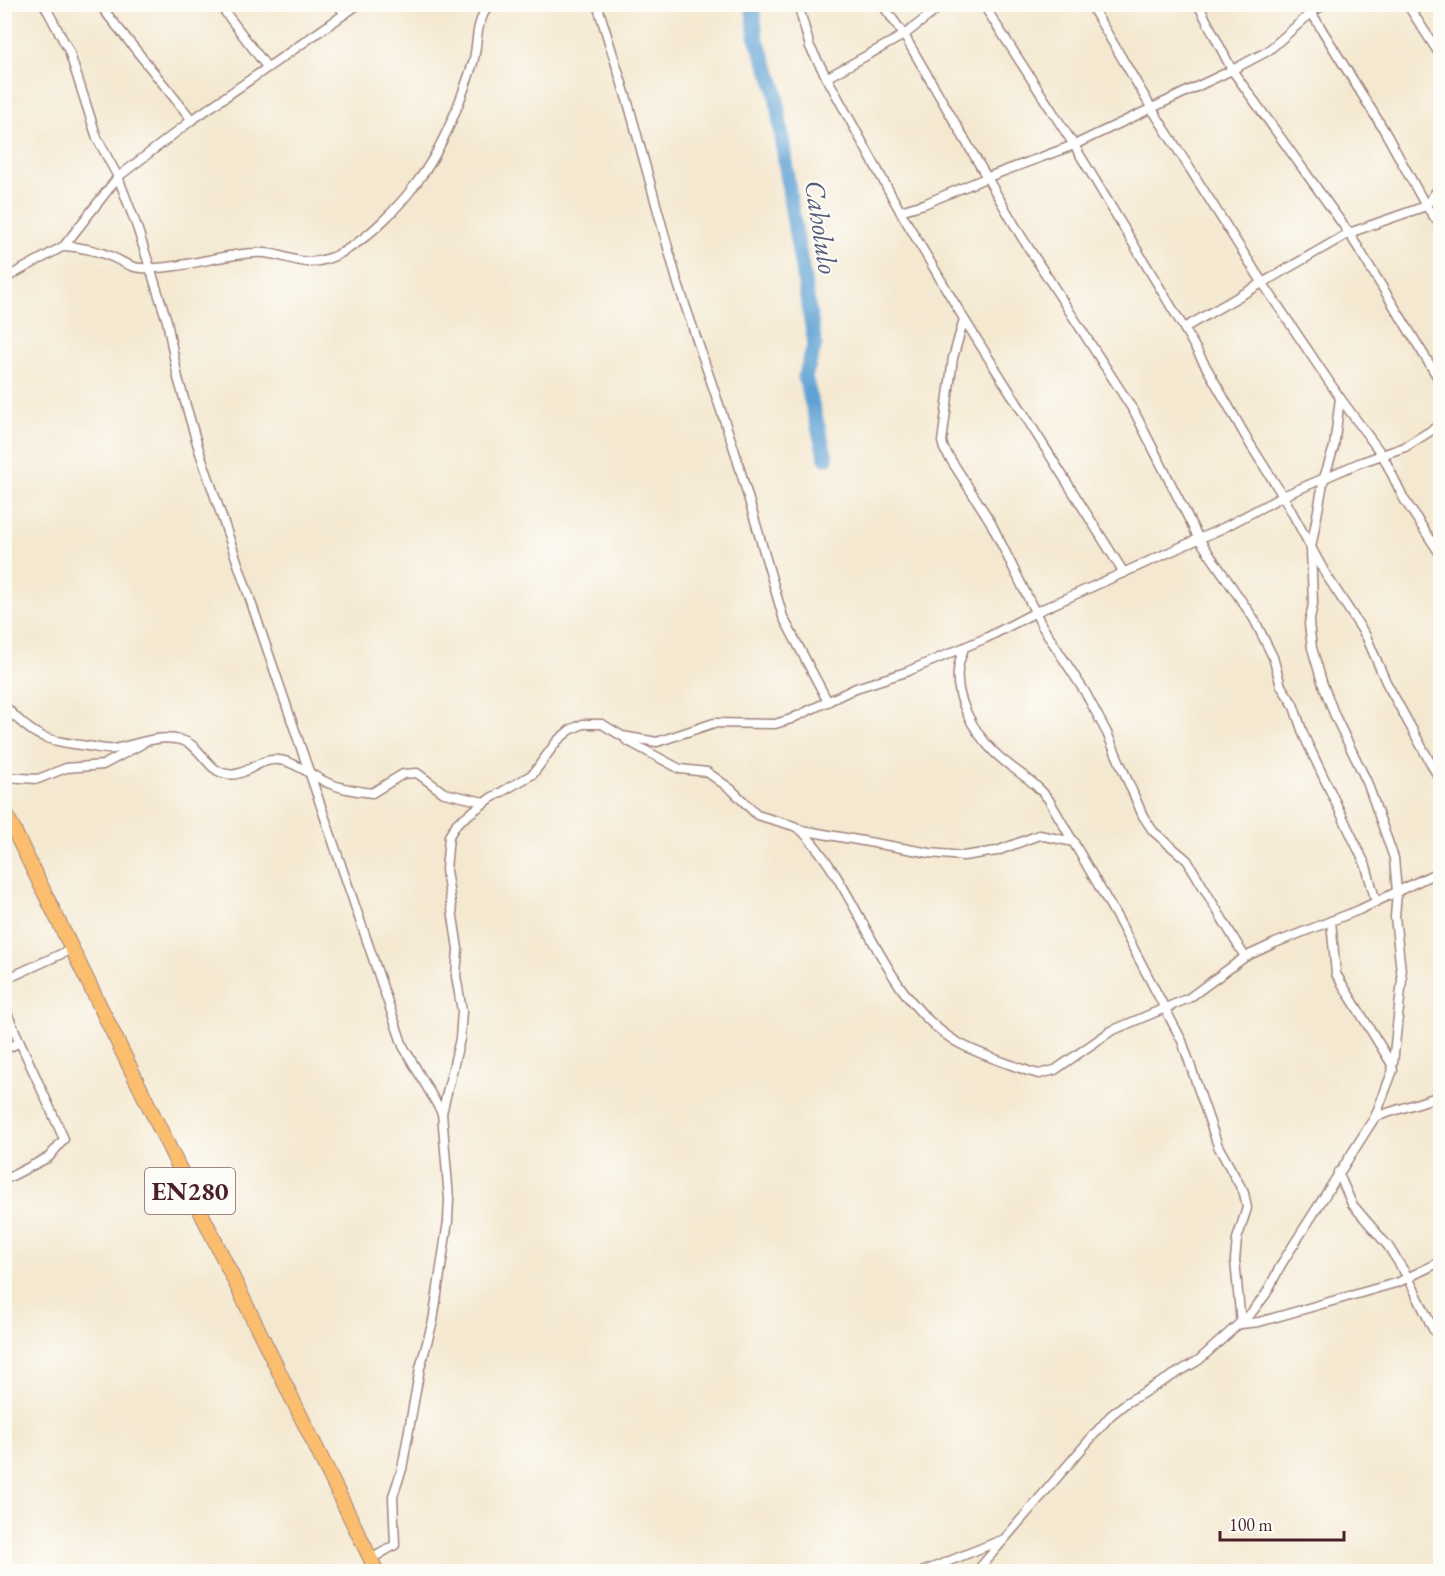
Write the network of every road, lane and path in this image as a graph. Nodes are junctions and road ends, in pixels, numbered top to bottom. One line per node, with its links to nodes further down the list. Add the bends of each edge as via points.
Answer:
1 (44, 4): 27 (street, via 69,51 97,138)
2 (99, 4): 25 (street)
3 (219, 4): 21 (street)
4 (337, 4): 18 (street)
5 (359, 4): 18 (street)
6 (489, 4): 35 (street, via 479,23 472,67 438,150 411,192 367,236 308,262 281,254 254,253)
7 (597, 4): 52 (street, via 678,284 735,452 783,617)
8 (798, 4): 23 (street, via 807,40)
9 (882, 4): 19 (street)
10 (944, 4): 19 (street)
11 (1090, 4): 24 (street)
12 (1198, 4): 22 (street)
13 (1306, 4): 17 (street)
14 (1325, 4): 17 (street)
15 (1407, 4): 20 (street)
16 (984, 5): 26 (street)
17 (1311, 13): 22 (street, via 1268,51); 30 (street)
18 (345, 14): 21 (street)
19 (904, 34): 23 (street); 28 (street)
20 (1440, 55)
21 (267, 67): 25 (street)
22 (1232, 70): 24 (street); 33 (street)
23 (825, 78): 31 (street)
24 (1152, 109): 26 (street); 37 (street)
25 (192, 120): 27 (street)
26 (1074, 145): 28 (street); 39 (street)
27 (118, 177): 34 (street); 35 (street)
28 (988, 177): 31 (street); 46 (street, via 1135,413)
29 (1440, 186): 30 (street)
30 (1426, 206): 32 (street); 33 (street)
31 (900, 211): 38 (street)
32 (1440, 225)
33 (1349, 233): 37 (street); 40 (street)
34 (64, 246): 35 (street, via 85,247 134,267); 36 (street)
35 (150, 268): 56 (street, via 199,450)
36 (4, 279)
37 (1262, 282): 39 (street); 41 (street)
38 (964, 319): 49 (street); 50 (street, via 953,358 942,442 990,521)
39 (1184, 328): 45 (street)
40 (1440, 381)
41 (1340, 398): 43 (street); 44 (street, via 1334,447)
42 (1440, 425): 43 (street)
43 (1383, 456): 44 (street); 48 (street, via 1404,500)
44 (1324, 478): 45 (street); 47 (street)
45 (1283, 496): 46 (street); 47 (street)
46 (1199, 539): 49 (street); 65 (street, via 1265,640 1281,686 1293,704 1304,736 1366,866)
47 (1311, 548): 58 (street, via 1366,636 1386,682); 64 (street, via 1312,648 1335,716 1382,820 1394,858)
48 (1440, 554)
49 (1124, 573): 50 (street)
50 (1036, 612): 51 (street); 68 (street, via 1107,733 1149,825 1187,860)
51 (964, 648): 52 (street); 62 (street, via 958,681 971,722 993,751 1041,789)
52 (828, 702): 54 (street, via 775,724 714,723 657,742)
53 (4, 705): 55 (street, via 38,736 51,741 104,749)
54 (622, 736): 59 (street, via 593,723 570,730 533,774); 61 (street, via 680,769 701,771 717,778 757,815)
55 (148, 740): 56 (street, via 172,739 191,744 212,766 227,774 269,759 286,761); 57 (street, via 97,767 66,768 38,779)
56 (312, 775): 59 (street, via 340,787 372,793 403,774 417,773 444,793); 76 (street, via 403,1046)
57 (4, 777)
58 (1440, 780)
59 (484, 802): 76 (street, via 457,823 449,836 446,870 458,949 456,976 462,1011 460,1039)
60 (4, 810): 67 (main road, EN280)
61 (801, 830): 62 (street, via 963,856 997,851 1039,835); 71 (street, via 834,868 901,986 925,1016 966,1046 1028,1071 1048,1073 1103,1035)
62 (1074, 842): 71 (street)
63 (1440, 871): 64 (street)
64 (1397, 892): 65 (street); 74 (street, via 1395,917 1402,980)
65 (1376, 902): 66 (street)
66 (1331, 921): 68 (street); 74 (street, via 1336,974 1387,1054)
67 (72, 949): 69 (street); 85 (main road, EN280)
68 (1245, 957): 71 (street, via 1204,989)
69 (4, 980)
70 (4, 1007): 72 (street)
71 (1165, 1009): 82 (street, via 1188,1056 1218,1146 1244,1193 1246,1208 1235,1260)
72 (20, 1042): 73 (street); 79 (street, via 64,1140 49,1157)
73 (4, 1050)
74 (1392, 1070): 77 (street)
75 (1440, 1096): 77 (street)
76 (442, 1113): 85 (street, via 449,1199 445,1248 402,1469 393,1496 394,1545)
77 (1375, 1117): 78 (street)
78 (1338, 1172): 81 (street, via 1352,1204 1382,1238); 82 (street, via 1266,1294)
79 (4, 1180)
80 (1440, 1262): 81 (street)
81 (1409, 1279): 82 (street, via 1269,1320); 83 (street)
82 (1241, 1324): 84 (street, via 1199,1360 1110,1416)
83 (1440, 1337)
84 (1002, 1540): 86 (street); 87 (street)
85 (374, 1565)
86 (922, 1572)
87 (976, 1572)

